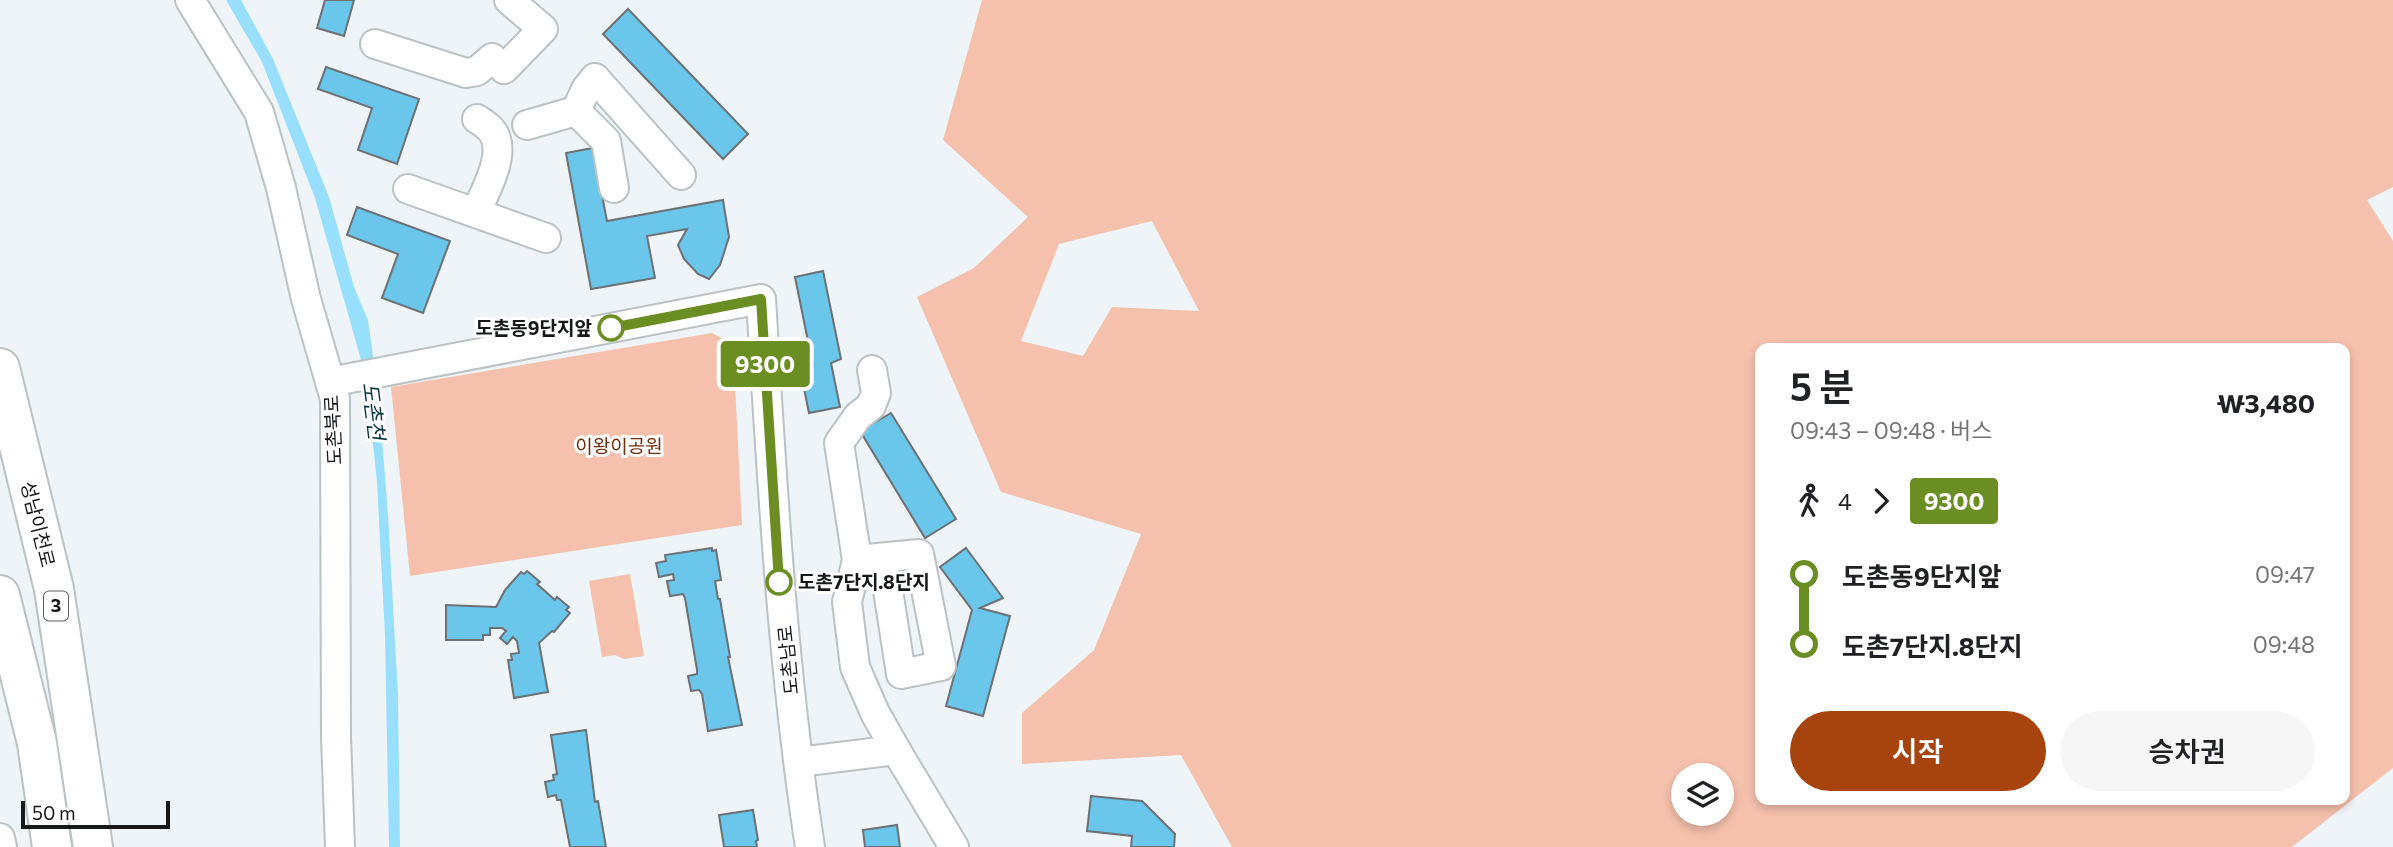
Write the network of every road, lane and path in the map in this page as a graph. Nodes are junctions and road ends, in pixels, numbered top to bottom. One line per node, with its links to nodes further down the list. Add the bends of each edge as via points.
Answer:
1 (190, 0): 14 (street, 도촌북로, via 259,112 306,299)
2 (509, 0): 3 (street, via 543,29 498,64 477,71 466,73)
3 (375, 44)
4 (576, 111): 6 (street); 7 (street, via 595,78); 8 (street, via 606,141)
5 (477, 119): 10 (street, via 497,139 497,152)
6 (527, 125)
7 (681, 176)
8 (614, 188)
9 (408, 189): 10 (street)
10 (475, 213): 11 (street)
11 (546, 238)
12 (0, 368): 21 (highway, 성남이천로 / 3, via 54,589)
13 (872, 370): 16 (street, via 876,393 871,406 839,443 870,559 847,602 855,667)
14 (336, 381): 17 (street, 도촌남로, via 761,299 776,556); 22 (street, 도촌북로, via 336,737)
15 (0, 595): 20 (highway, via 37,743)
16 (896, 750): 17 (street); 24 (street)
17 (799, 762): 23 (street, 도촌남로)
18 (0, 838): 19 (street)
19 (2, 847)
20 (52, 847)
21 (93, 847)
22 (341, 847)
23 (810, 847)
24 (954, 847)

